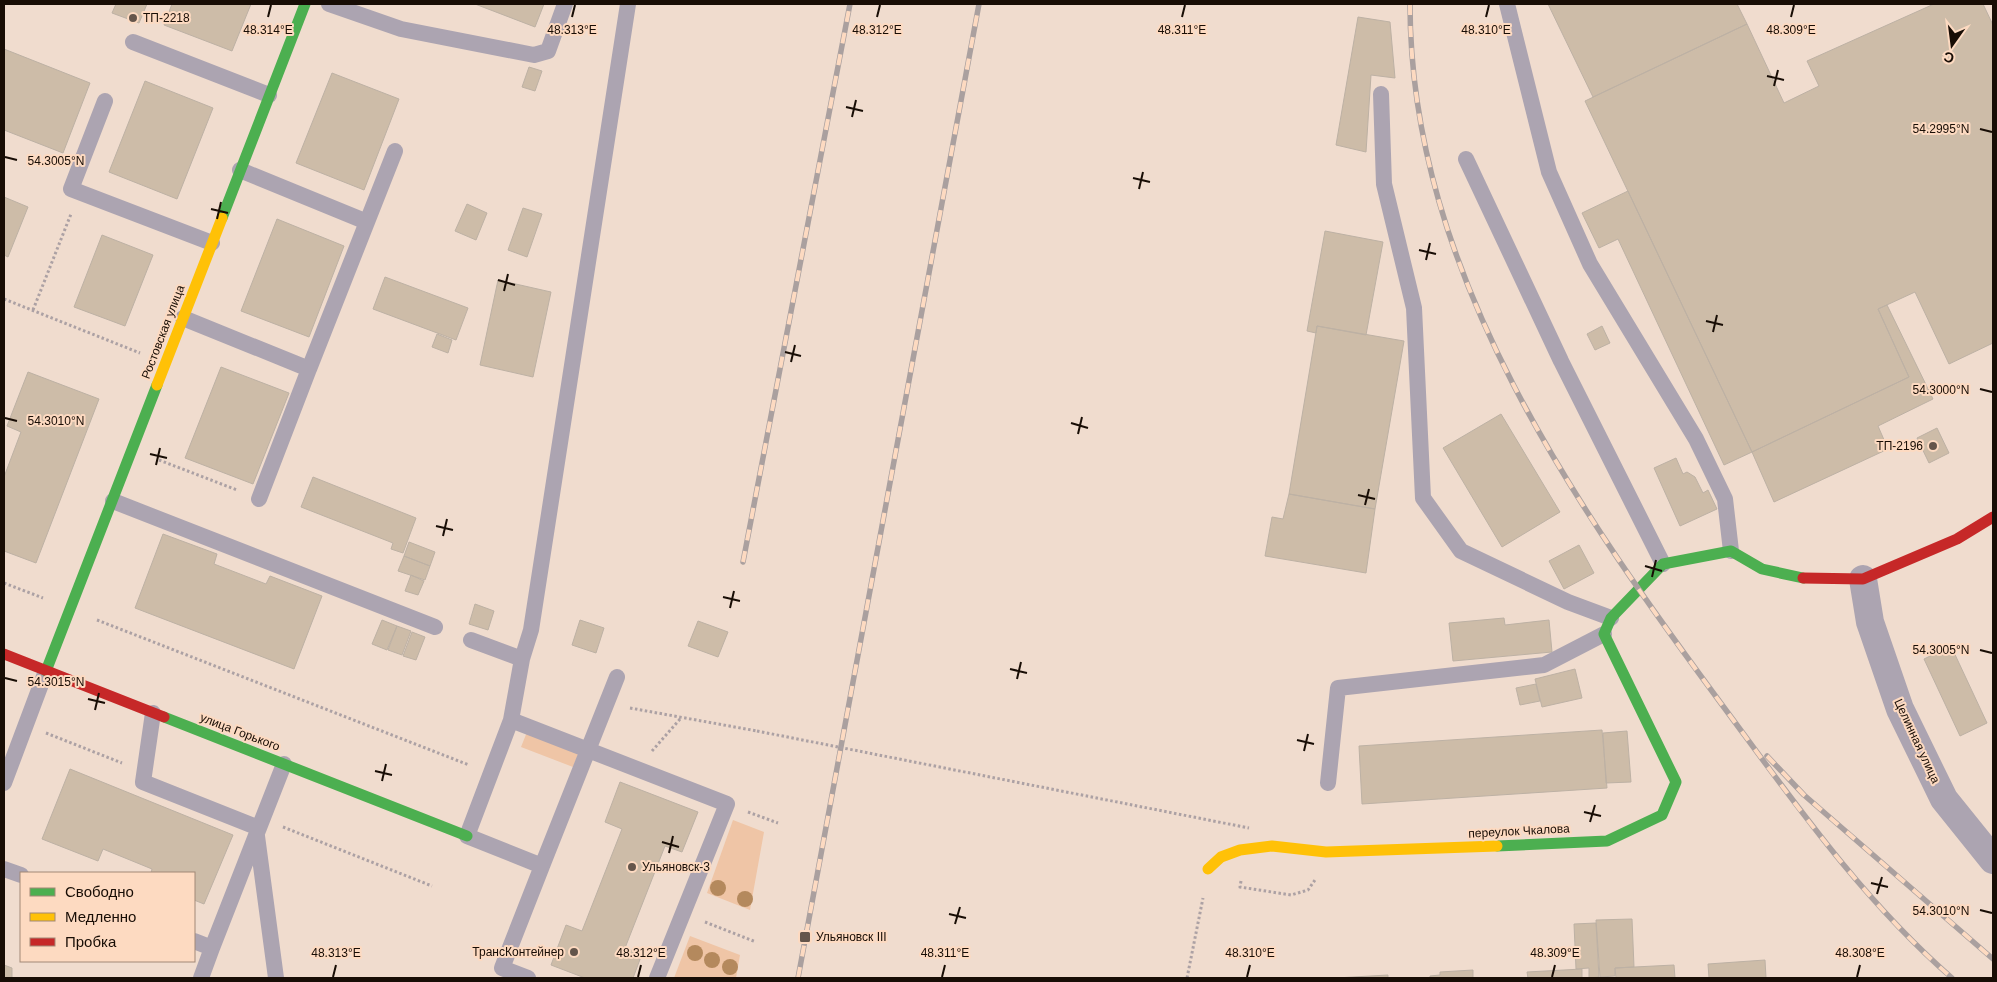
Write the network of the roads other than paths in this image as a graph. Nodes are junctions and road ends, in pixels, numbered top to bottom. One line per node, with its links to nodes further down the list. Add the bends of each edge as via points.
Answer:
1 (305, 4): 8 (street, Ростовская улица)
2 (329, 4): 3 (lane, via 401,30 534,55 548,50)
3 (565, 4)
4 (628, 4): 28 (lane, via 533,621)
5 (1507, 4): 20 (lane, via 1549,172 1590,264 1700,448 1725,499)
6 (133, 42): 8 (lane)
7 (1381, 94): 23 (lane, via 1384,184 1414,308 1423,498 1461,551 1568,602)
8 (269, 95): 12 (street, Ростовская улица)
9 (105, 101): 14 (lane, via 72,189)
10 (395, 150): 13 (lane)
11 (1466, 159): 21 (lane, via 1561,361)
12 (240, 170): 13 (lane); 14 (street, Ростовская улица)
13 (367, 222): 16 (lane)
14 (212, 243): 15 (street, Ростовская улица)
15 (184, 318): 16 (lane); 18 (street, Ростовская улица)
16 (309, 369): 17 (lane)
17 (259, 499)
18 (113, 501): 24 (lane); 29 (street, Ростовская улица)
19 (1993, 517): 22 (street, via 1957,540)
20 (1731, 551): 21 (street); 22 (street, via 1762,568 1807,579)
21 (1663, 564): 23 (street)
22 (1862, 579): 39 (street, Целинная улица, via 1870,622 1900,709 1944,799)
23 (1611, 618): 25 (street)
24 (435, 627)
25 (1604, 634): 36 (lane, via 1544,665 1338,688); 42 (street, переулок Чкалова, via 1676,782 1662,815 1607,841 1326,852 1272,846 1240,850 1221,857)
26 (471, 640): 28 (lane)
27 (4, 654): 29 (street, улица Горького)
28 (522, 659): 32 (lane)
29 (46, 670): 31 (street, улица Горького); 35 (lane)
30 (617, 677): 33 (lane)
31 (153, 713): 34 (street, улица Горького); 37 (lane, via 143,782)
32 (511, 720): 33 (lane); 38 (lane)
33 (588, 750): 40 (lane); 50 (lane, via 727,804)
34 (284, 764): 37 (lane); 38 (street, улица Горького)
35 (4, 783)
36 (1328, 783)
37 (258, 831): 45 (lane); 48 (lane)
38 (467, 836): 40 (lane)
39 (1993, 860)
40 (542, 866): 46 (lane)
41 (4, 869): 43 (lane)
42 (1208, 869)
43 (20, 876)
44 (195, 941): 45 (lane)
45 (212, 948): 47 (lane)
46 (500, 973): 49 (lane)
47 (201, 978)
48 (276, 978)
49 (528, 978)
50 (657, 978)

